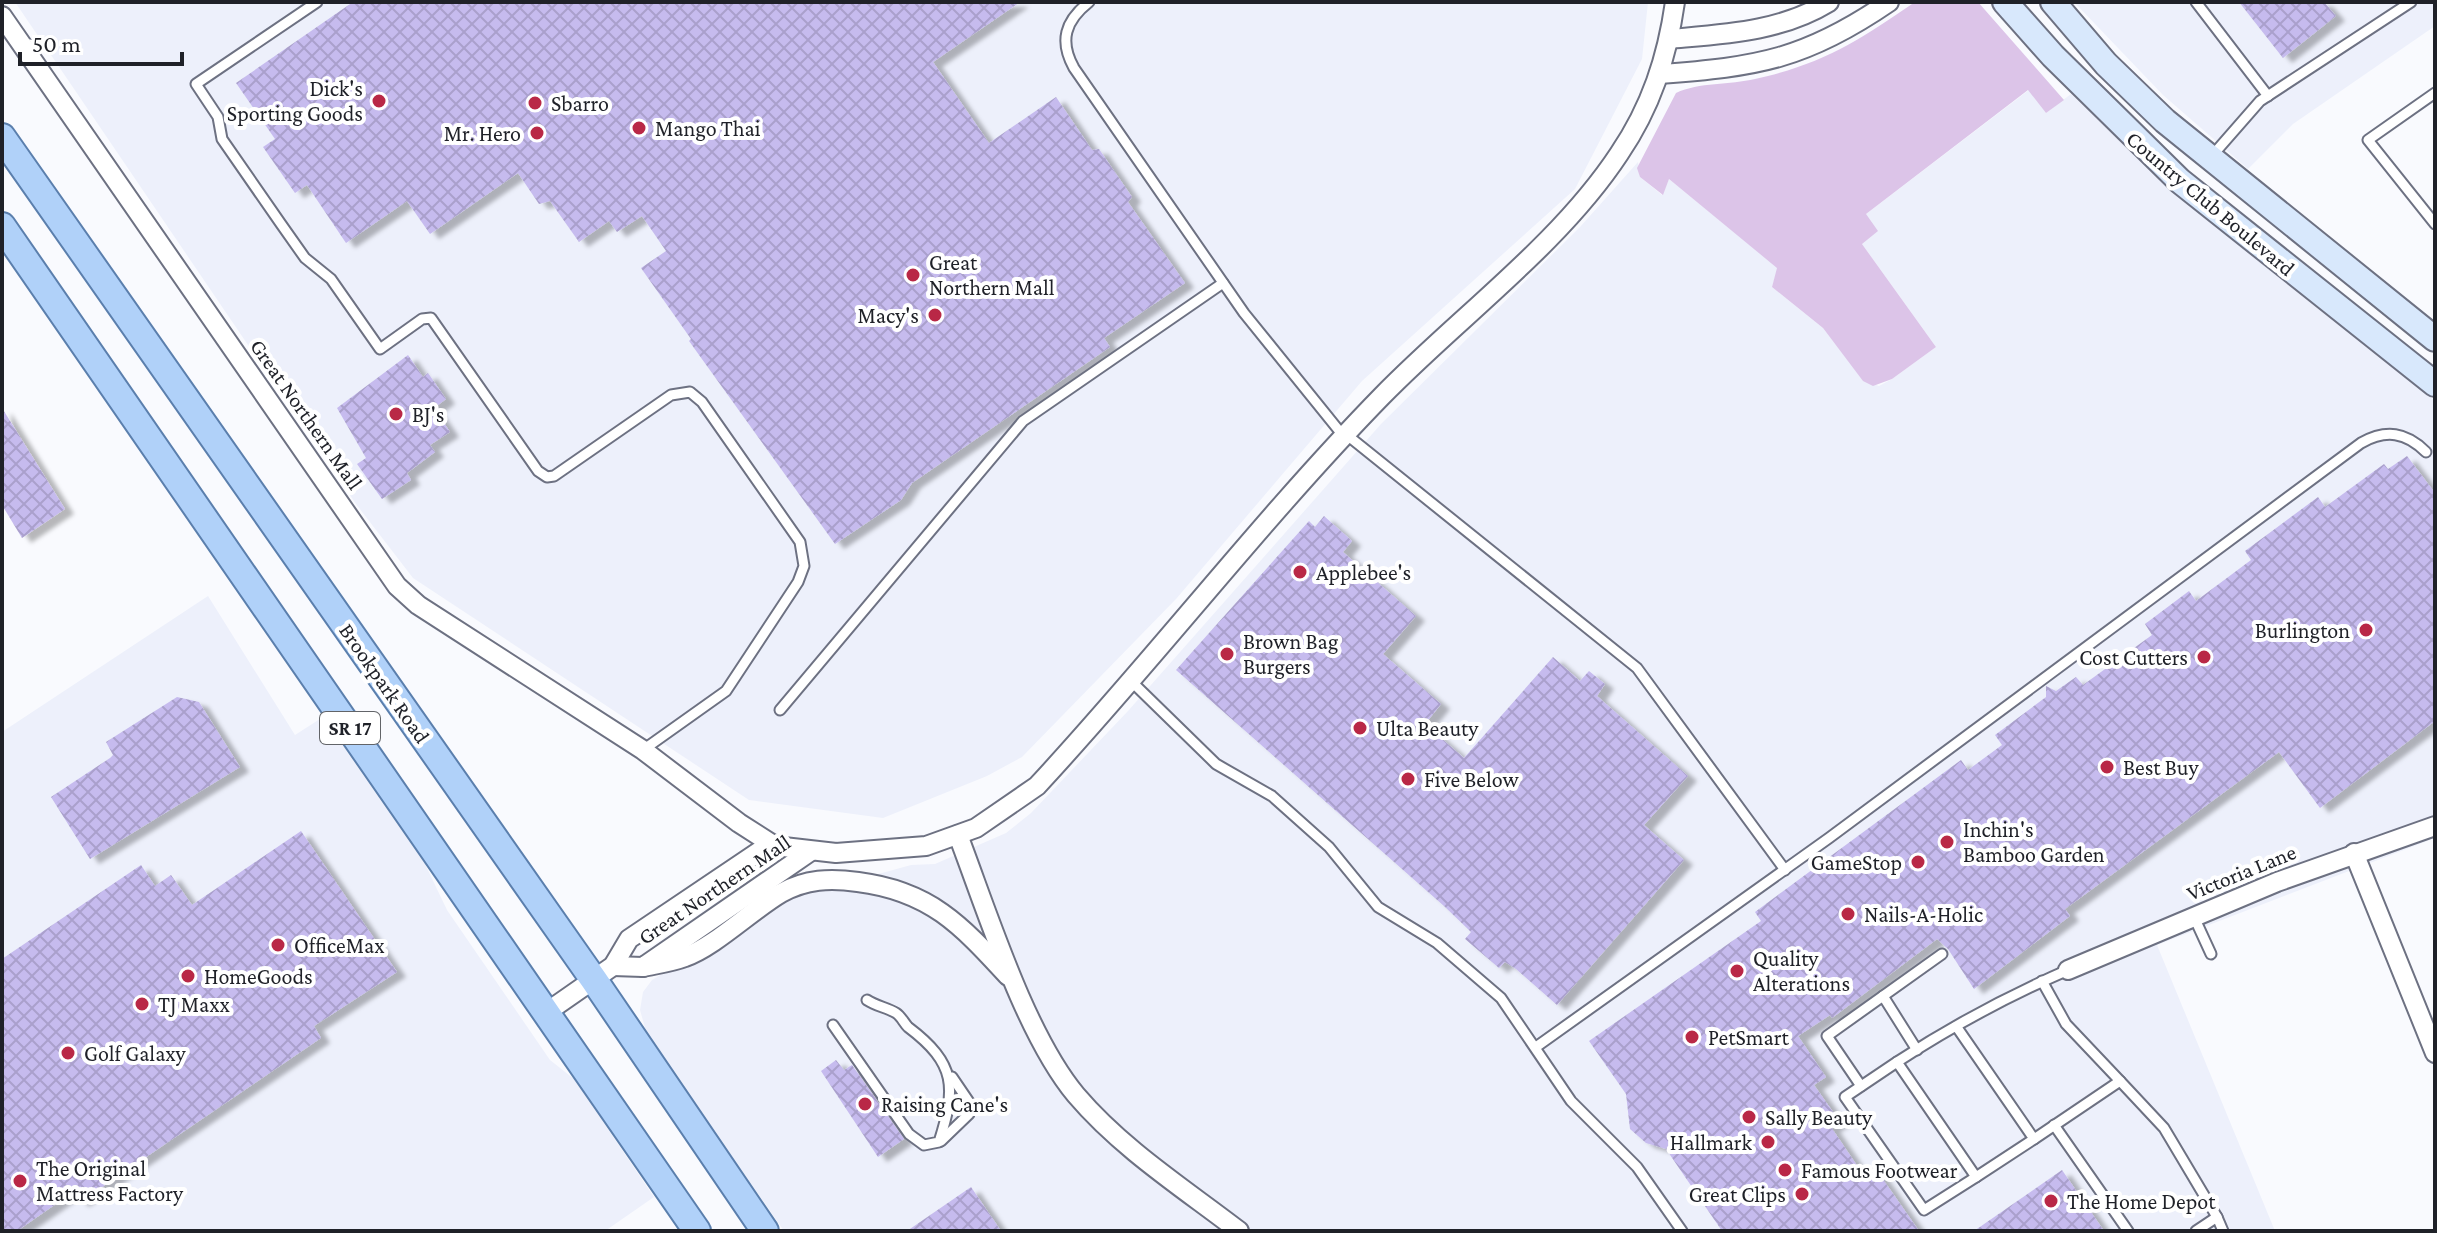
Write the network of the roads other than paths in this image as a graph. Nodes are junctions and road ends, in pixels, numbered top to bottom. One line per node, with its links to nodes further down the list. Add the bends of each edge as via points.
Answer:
1 (317, 2): 26 (lane, via 196,84 218,117 222,139 281,224 305,258 331,279 380,349 431,318 547,477 671,395 690,392 800,542 804,566 798,582 726,691)
2 (1089, 2): 19 (lane, via 1066,30 1069,58)
3 (1675, 2): 11 (street, Great Northern Mall)
4 (1829, 2): 11 (street, via 1757,29)
5 (1889, 2): 12 (street, via 1837,36 1799,52 1732,68)
6 (2005, 2): 21 (street, Country Club Boulevard, via 2180,181)
7 (2053, 2): 16 (street, Country Club Boulevard, via 2106,64)
8 (2196, 2): 14 (lane)
9 (2411, 2): 14 (lane)
10 (2, 16): 26 (street, Great Northern Mall, via 397,586 433,615)
11 (1669, 39): 12 (street, Great Northern Mall)
12 (1659, 74): 22 (street, Great Northern Mall, via 1630,138 1581,203)
13 (2435, 93): 17 (lane, via 2368,140)
14 (2268, 96): 16 (lane)
15 (2, 137): 38 (main road, Brookpark Road / SR 17)
16 (2209, 159): 20 (street, Country Club Boulevard)
17 (2435, 224)
18 (2, 226): 43 (main road, SR 17)
19 (1223, 283): 22 (lane); 25 (lane, via 1023,421)
20 (2435, 339)
21 (2435, 384)
22 (1346, 436): 24 (street, Great Northern Mall); 32 (lane, via 1637,668)
23 (2426, 452): 32 (lane, via 2415,441 2391,433 2361,443)
24 (1131, 681): 28 (street, Great Northern Mall, via 1037,786 999,815); 46 (lane, via 1216,764 1272,796 1329,847 1378,907 1431,938 1496,993)
25 (780, 710)
26 (643, 750): 29 (street, Great Northern Mall)
27 (2435, 826): 31 (street, Victoria Lane)
28 (958, 835): 30 (street, Great Northern Mall, via 913,848); 40 (street)
29 (770, 844): 30 (street, Great Northern Mall); 38 (street, Great Northern Mall, via 629,939)
30 (811, 851): 36 (street, Great Northern Mall)
31 (2354, 853): 33 (street, Victoria Lane); 48 (street)
32 (1785, 870): 46 (lane)
33 (2194, 917): 35 (lane); 37 (street, Victoria Lane)
34 (1942, 954): 41 (lane)
35 (2211, 954)
36 (643, 967): 38 (street, Great Northern Mall); 40 (street, Great Northern Mall, via 687,957 796,886 834,878 909,893 949,916)
37 (2068, 970): 39 (lane)
38 (604, 973): 43 (street, Great Northern Mall); 59 (main road, Brookpark Road / SR 17)
39 (2042, 981): 45 (lane); 51 (lane, via 2066,1024)
40 (1018, 987): 60 (street, via 1045,1048 1078,1097 1113,1134)
41 (1883, 996): 47 (lane); 52 (lane, via 1827,1036)
42 (867, 1000): 50 (lane, via 897,1013 923,1037)
43 (547, 1012): 58 (main road, SR 17)
44 (833, 1025): 55 (lane, via 909,1134 924,1145)
45 (1956, 1026): 47 (lane); 54 (lane)
46 (1536, 1047): 61 (lane, via 1571,1101 1637,1167)
47 (1917, 1050): 49 (lane)
48 (2435, 1053)
49 (1897, 1062): 52 (lane); 56 (lane)
50 (947, 1071): 55 (lane, via 953,1090); 55 (lane, via 969,1102 969,1114)
51 (2120, 1081): 53 (lane); 57 (lane, via 2164,1128)
52 (1861, 1086): 56 (lane, via 1845,1097 1924,1210)
53 (2054, 1125): 54 (lane); 62 (lane)
54 (2034, 1139): 56 (lane)
55 (939, 1142)
56 (1976, 1177)
57 (2217, 1217): 63 (lane); 64 (lane)
58 (697, 1231)
59 (765, 1231)
60 (1239, 1231)
61 (1682, 1231)
62 (2128, 1231)
63 (2196, 1231)
64 (2223, 1231)

